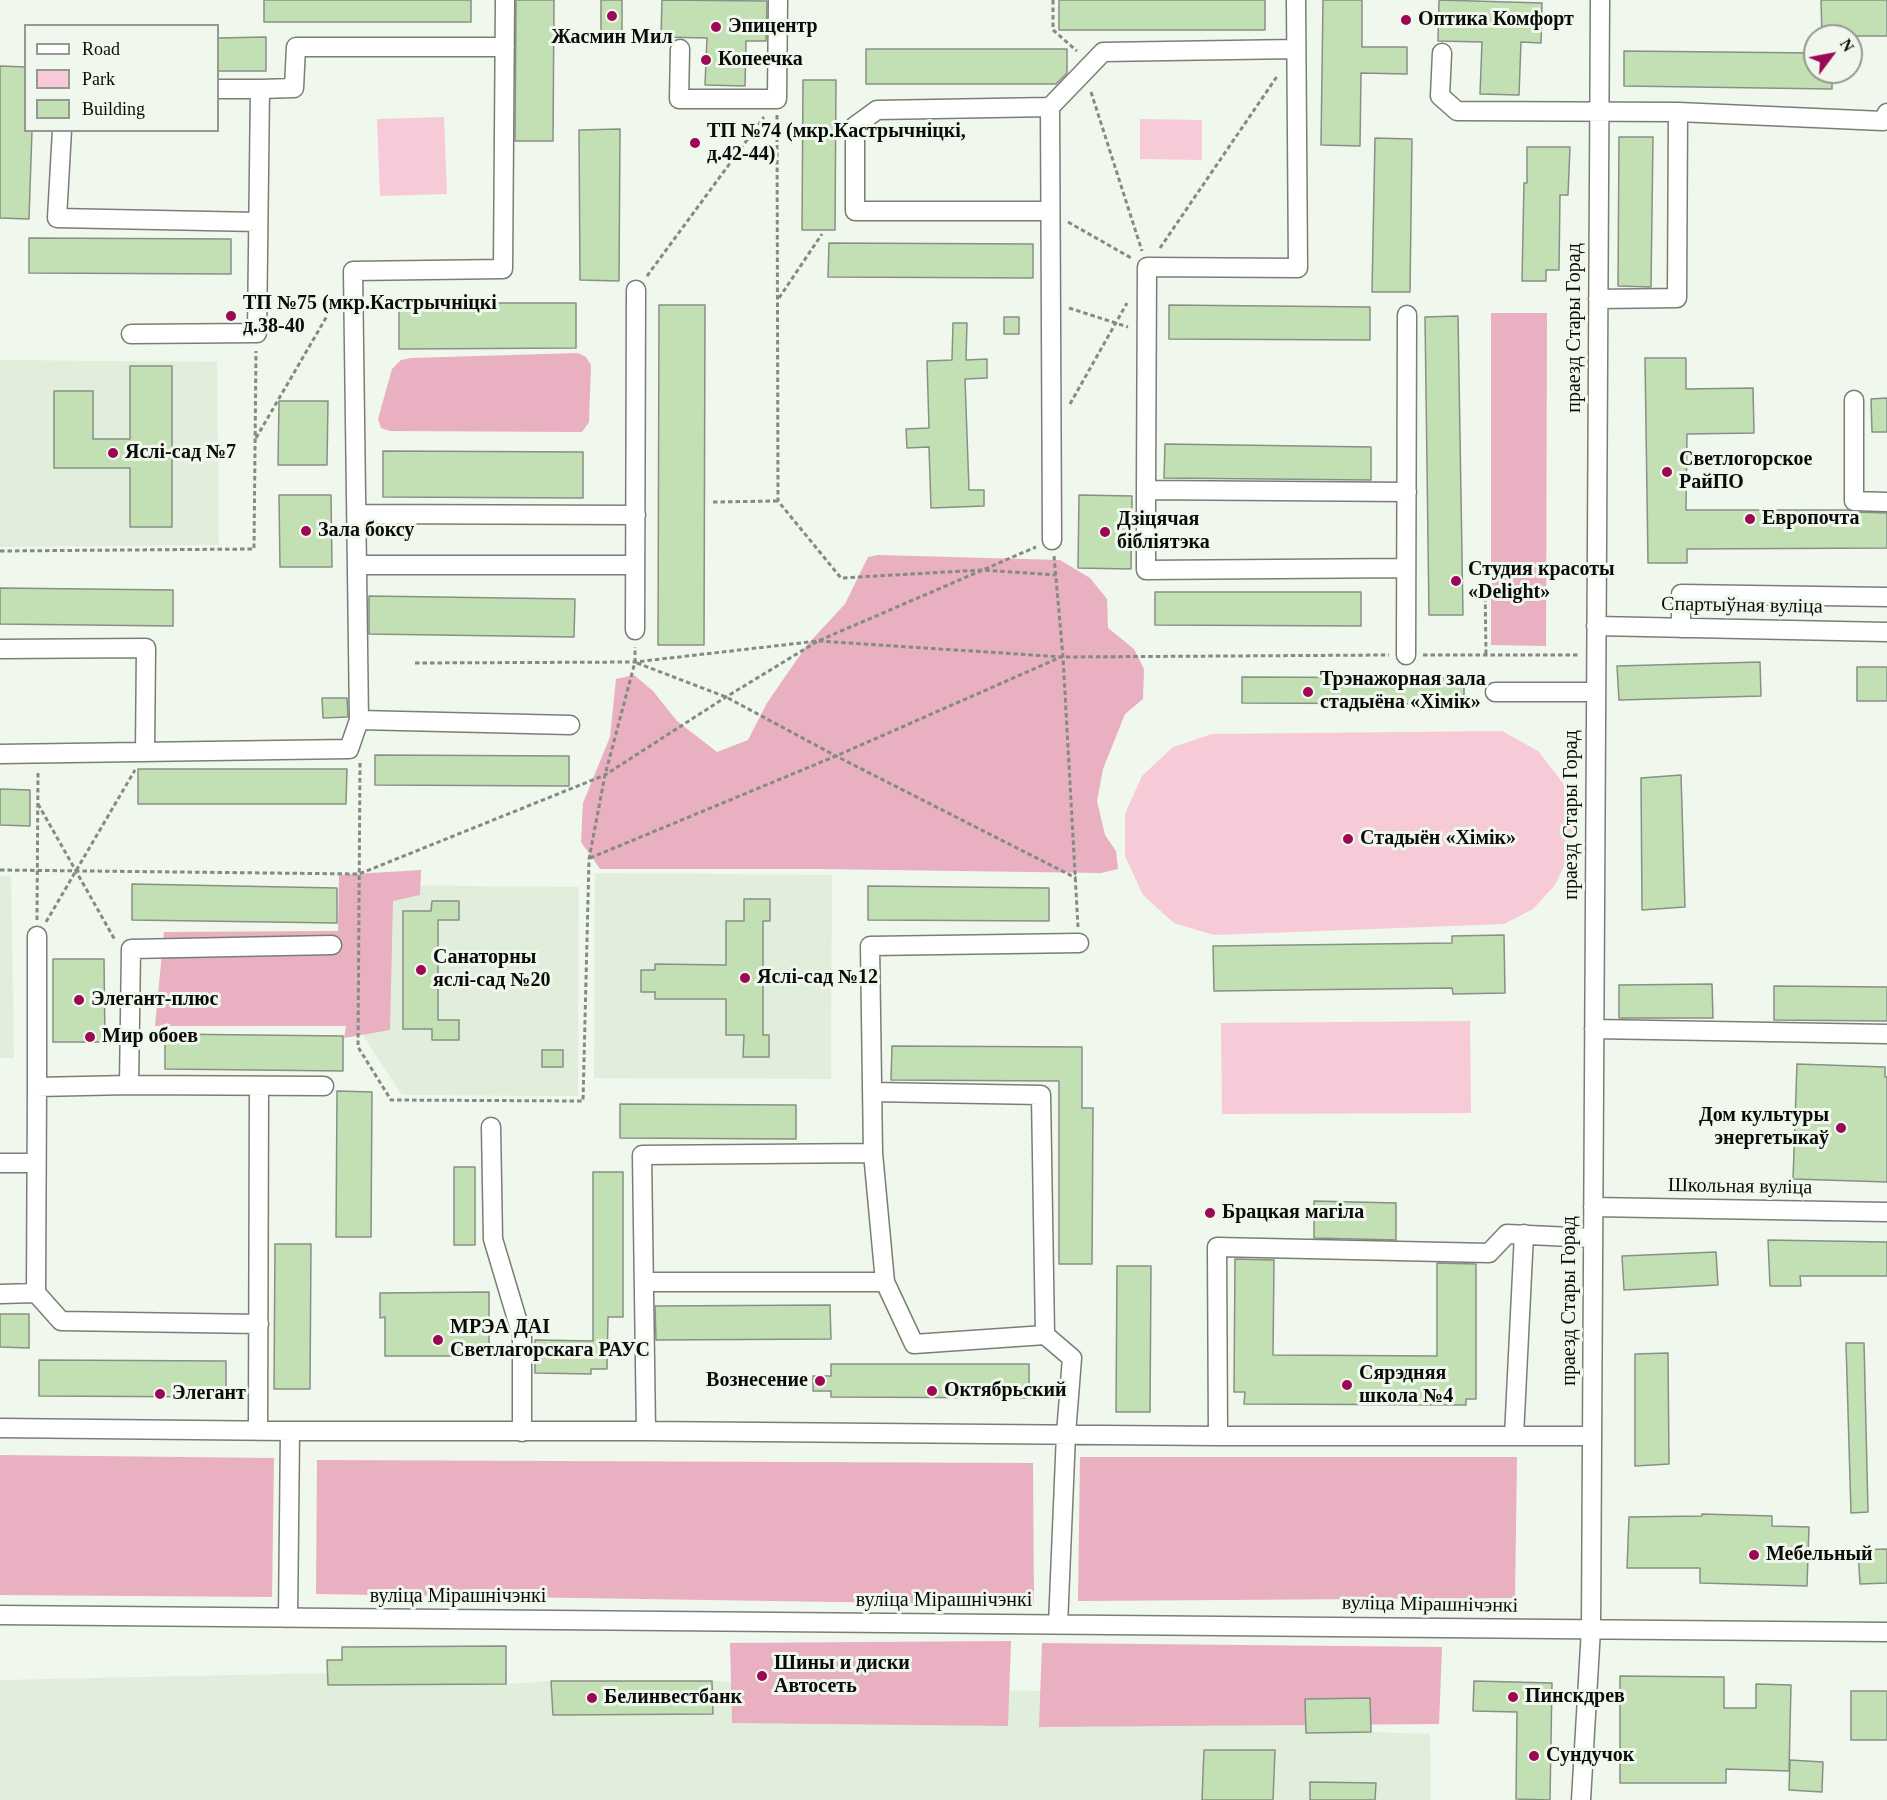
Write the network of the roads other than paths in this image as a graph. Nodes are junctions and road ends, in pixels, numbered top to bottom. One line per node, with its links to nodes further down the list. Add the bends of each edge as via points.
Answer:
1 (505, 0): 5 (street)
2 (778, 0): 6 (street, via 777,99 679,99)
3 (1296, 0): 7 (street)
4 (1600, 0): 12 (street, праезд Стары Горад)
5 (505, 47): 10 (street, via 297,47 294,88); 26 (street, via 503,269 353,271)
6 (680, 49)
7 (1296, 49): 11 (street, via 1103,51); 23 (street, via 1298,268 1147,267)
8 (1442, 54): 12 (street, via 1440,96 1457,111)
9 (219, 89): 10 (street)
10 (261, 89): 17 (street)
11 (1050, 107): 16 (street); 16 (street, via 877,110 855,126 855,211)
12 (1599, 112): 13 (street); 19 (street, праезд Стары Горад)
13 (1678, 112): 14 (street, via 1883,121); 19 (street, via 1677,298)
14 (1887, 113)
15 (62, 132): 17 (street, via 57,218)
16 (1050, 211): 28 (street, via 1051,302 1043,351 1044,437)
17 (258, 222): 21 (street, via 257,333)
18 (636, 290): 27 (street)
19 (1598, 299): 33 (street, праезд Стары Горад)
20 (1407, 315): 24 (street)
21 (131, 334)
22 (1854, 400): 25 (street, via 1854,501)
23 (1146, 490): 24 (street); 31 (street, via 1146,570)
24 (1407, 492): 31 (street)
25 (1887, 502)
26 (356, 514): 27 (street); 29 (street)
27 (636, 515): 30 (street)
28 (1052, 540)
29 (357, 565): 30 (street); 41 (street)
30 (636, 565): 35 (street)
31 (1406, 568): 38 (street)
32 (1887, 597): 34 (street, via 1681,594)
33 (1596, 626): 34 (street, Спартыўная вуліца); 40 (street, праезд Стары Горад)
34 (1681, 628): 36 (street, Спартыўная вуліца)
35 (635, 630)
36 (1887, 632)
37 (0, 649): 43 (street, via 146,648)
38 (1406, 655)
39 (1495, 692): 40 (street)
40 (1595, 692): 48 (street, праезд Стары Горад)
41 (359, 720): 42 (street); 43 (street, via 349,749)
42 (570, 725)
43 (145, 752): 44 (street)
44 (0, 754)
45 (37, 936): 53 (street)
46 (1079, 944): 54 (street, via 870,946)
47 (332, 945): 50 (street, via 131,949)
48 (1594, 1029): 49 (street); 59 (street, праезд Стары Горад)
49 (1887, 1034)
50 (129, 1085): 51 (street); 53 (street)
51 (260, 1086): 52 (street); 67 (street)
52 (324, 1086)
53 (37, 1087): 58 (street)
54 (872, 1092): 56 (street); 68 (street, via 1041,1095)
55 (491, 1127): 73 (street, via 493,1239 522,1336)
56 (873, 1153): 63 (street, via 642,1155); 64 (street)
57 (0, 1163): 58 (street)
58 (36, 1163): 65 (street)
59 (1593, 1207): 60 (street, Школьная вуліца); 62 (street, праезд Стары Горад)
60 (1887, 1212)
61 (1524, 1234): 62 (street); 75 (street, via 1507,1234 1489,1253 1217,1247); 76 (street)
62 (1593, 1238): 77 (street, праезд Стары Горад)
63 (644, 1282): 64 (street); 72 (street)
64 (885, 1282): 68 (street, via 914,1344)
65 (36, 1293): 66 (street); 67 (street, via 61,1320)
66 (0, 1294)
67 (259, 1323): 70 (street)
68 (1045, 1335): 74 (street, via 1072,1358)
69 (0, 1428): 70 (street)
70 (258, 1431): 71 (street)
71 (290, 1431): 73 (street); 79 (street)
72 (646, 1431): 73 (street); 74 (street)
73 (522, 1432)
74 (1066, 1434): 75 (street); 80 (street)
75 (1218, 1436): 76 (street)
76 (1514, 1436): 77 (street)
77 (1592, 1436): 81 (street, праезд Стары Горад)
78 (0, 1615): 79 (street, вуліца Мірашнічэнкі)
79 (288, 1618): 80 (street, вуліца Мірашнічэнкі)
80 (1058, 1625): 81 (street, вуліца Мірашнічэнкі)
81 (1591, 1629): 82 (street, вуліца Мірашнічэнкі); 83 (street, праезд Стары Горад)
82 (1887, 1632)
83 (1581, 1800)

